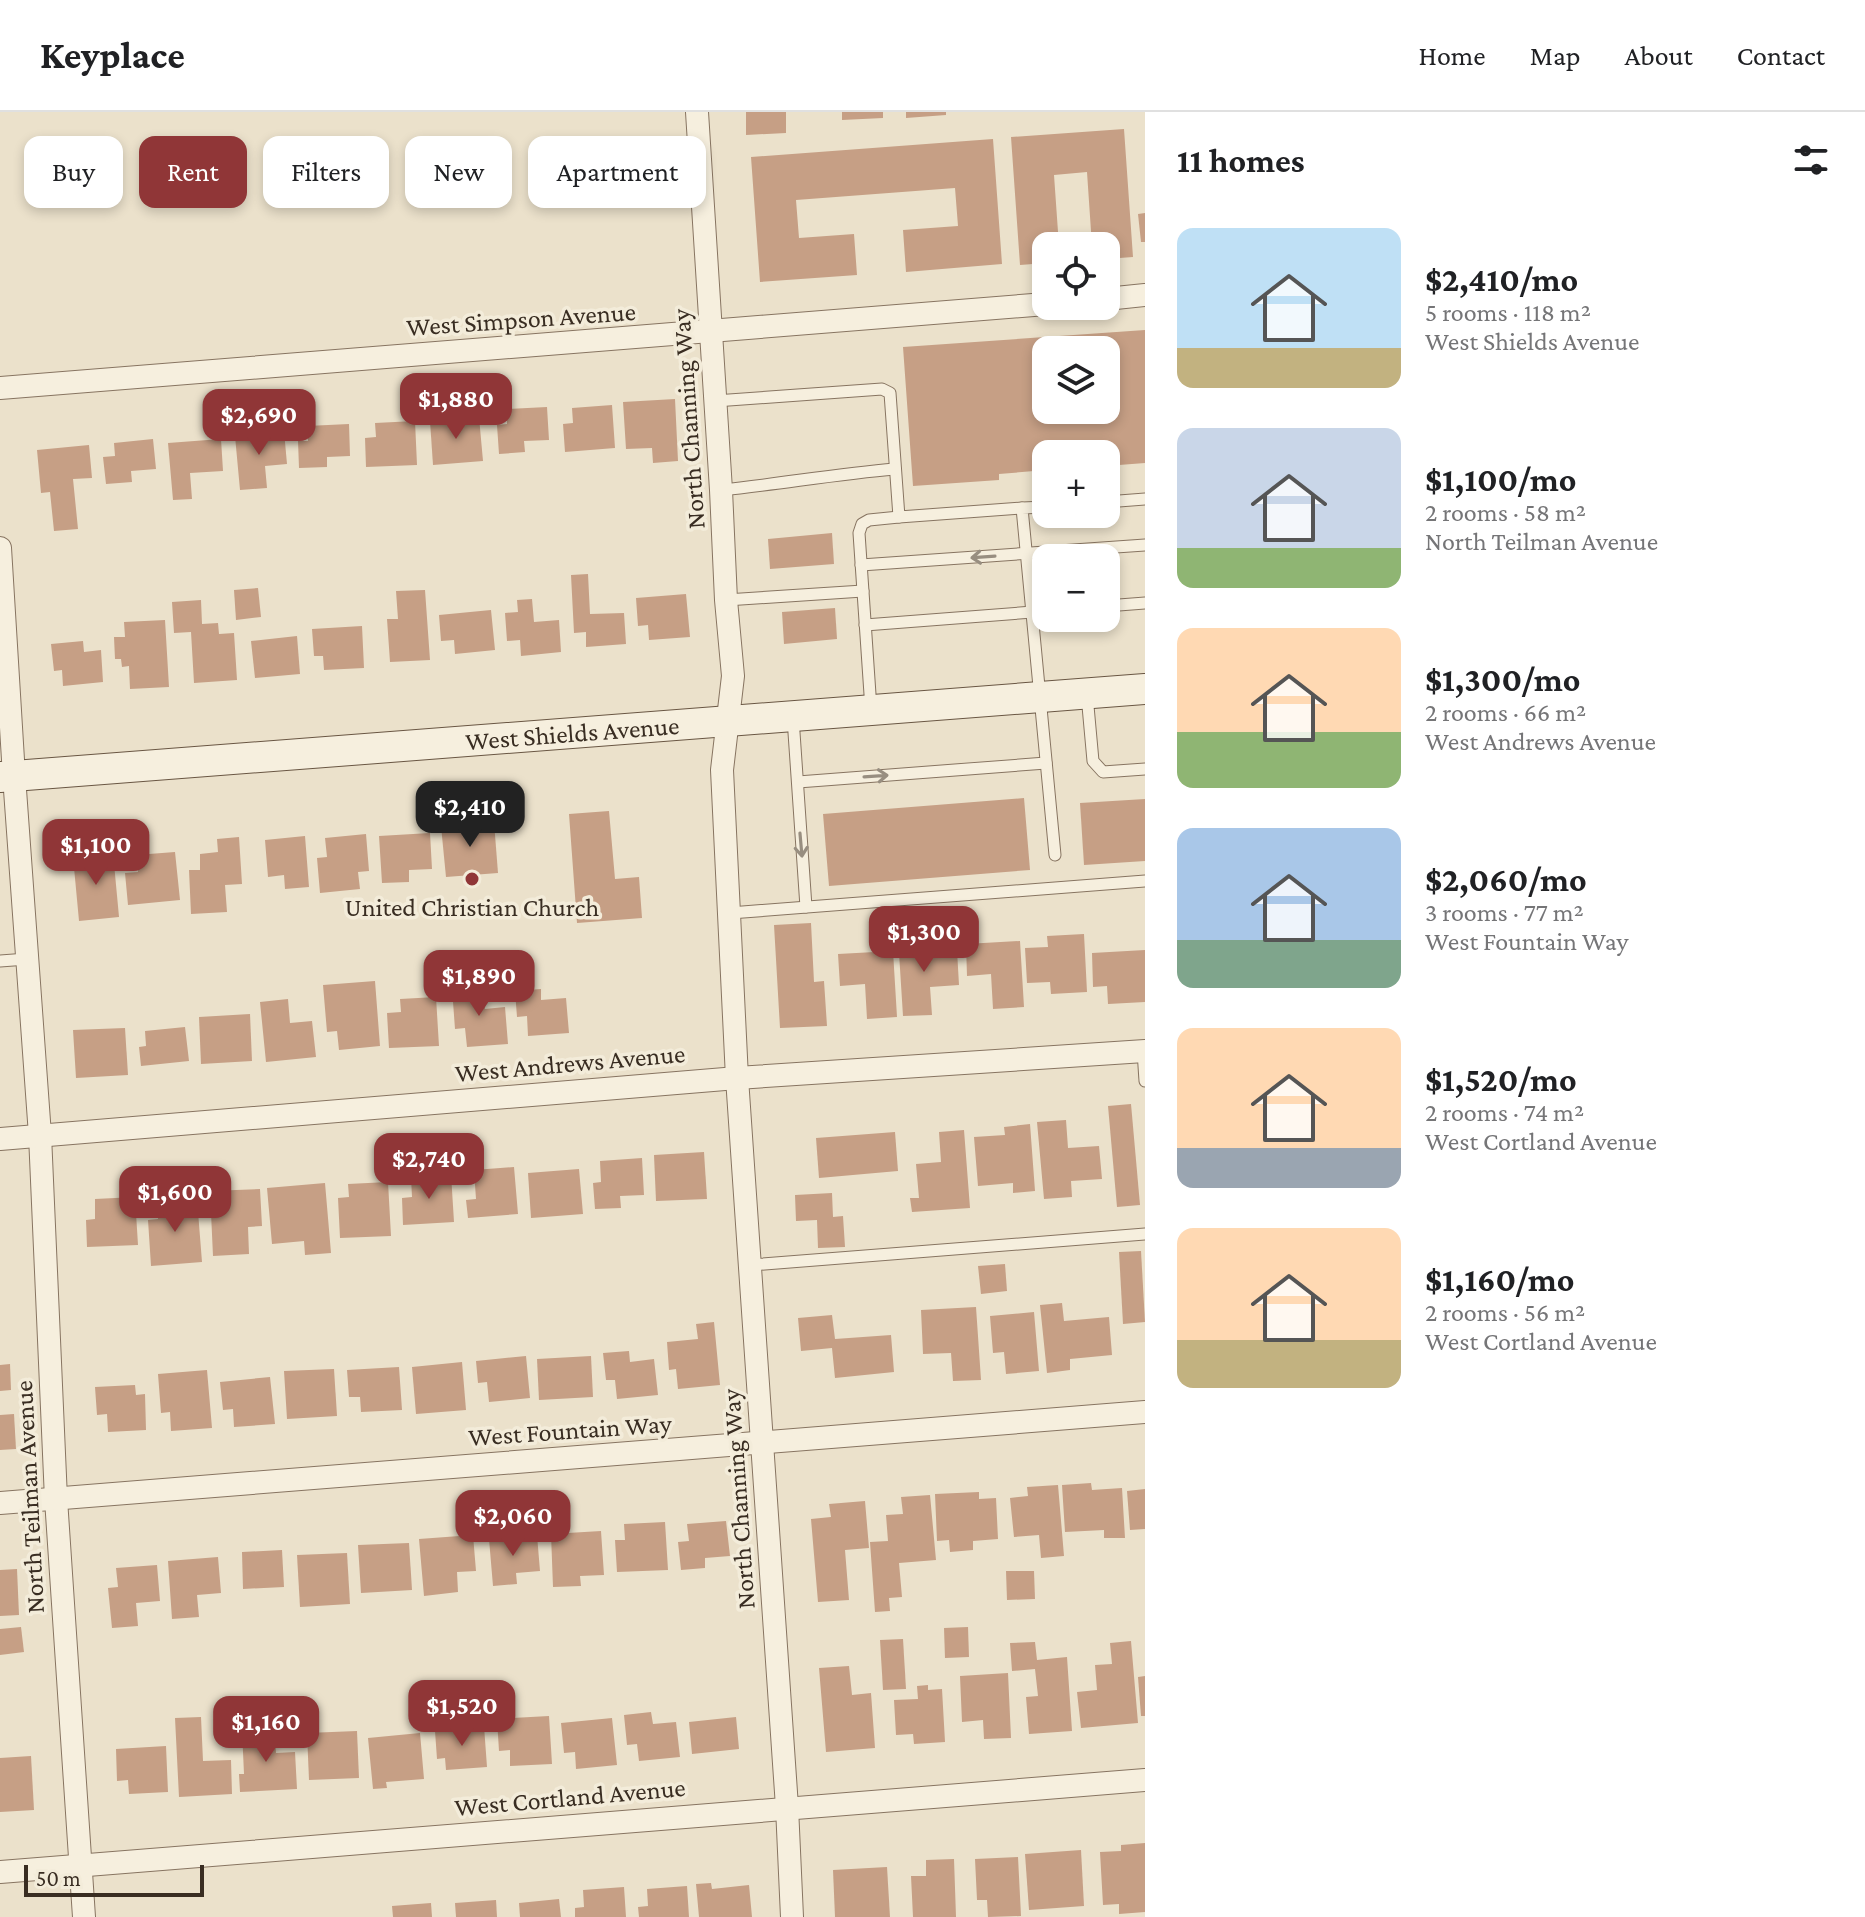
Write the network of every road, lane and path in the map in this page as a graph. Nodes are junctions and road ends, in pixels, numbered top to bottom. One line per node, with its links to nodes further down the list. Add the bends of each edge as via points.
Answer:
1 (697, 112): 5 (street, North Channing Way)
2 (1145, 295): 3 (street)
3 (1120, 298)
4 (1032, 305): 5 (street, West Simpson Avenue)
5 (711, 332): 6 (street, West Simpson Avenue); 7 (street, North Channing Way)
6 (0, 388)
7 (715, 401): 8 (lane, via 882,389 890,393); 9 (street, North Channing Way)
8 (895, 469): 9 (lane); 14 (lane)
9 (721, 490): 20 (street, North Channing Way)
10 (1145, 499): 11 (lane)
11 (1120, 501)
12 (1022, 508): 13 (lane); 14 (lane); 17 (lane)
13 (1032, 508)
14 (899, 517): 18 (lane, via 862,524)
15 (1145, 545): 17 (lane)
16 (0, 548): 34 (street, North Teilman Avenue)
17 (1026, 554): 18 (lane, one-way to 18); 23 (lane)
18 (861, 565): 19 (lane)
19 (863, 591): 20 (lane); 24 (lane)
20 (726, 600): 31 (street, North Channing Way, via 733,676)
21 (1145, 603): 22 (lane)
22 (1120, 605)
23 (1032, 612): 24 (lane)
24 (865, 625): 29 (lane)
25 (1034, 632): 28 (lane)
26 (1145, 689): 27 (main road, West Shields Avenue)
27 (1087, 694): 28 (main road, West Shields Avenue); 33 (lane, via 1093,761 1103,772)
28 (1040, 698): 29 (main road, West Shields Avenue); 32 (lane)
29 (871, 711): 30 (main road, West Shields Avenue)
30 (793, 718): 31 (main road, West Shields Avenue); 35 (lane)
31 (728, 723): 34 (main road, West Shields Avenue); 39 (street, North Channing Way, via 722,770)
32 (1046, 763): 35 (lane, one-way to 32); 36 (lane)
33 (1145, 769)
34 (7, 777): 40 (street, North Teilman Avenue)
35 (798, 782): 38 (lane, one-way to 38)
36 (1055, 855)
37 (1145, 881): 38 (lane)
38 (806, 907): 39 (lane)
39 (730, 913): 43 (street, North Channing Way)
40 (27, 959): 41 (lane); 45 (street, North Teilman Avenue)
41 (0, 961)
42 (1144, 1051): 43 (street, West Andrews Avenue); 44 (lane)
43 (737, 1078): 45 (street, West Andrews Avenue); 48 (street, North Channing Way)
44 (1145, 1081)
45 (40, 1135): 46 (street, West Andrews Avenue); 51 (street, North Teilman Avenue)
46 (0, 1139)
47 (1145, 1234): 48 (lane)
48 (751, 1265): 50 (street, North Channing Way)
49 (1145, 1412): 50 (street, West Fountain Way)
50 (762, 1443): 51 (street, West Fountain Way); 54 (street, North Channing Way)
51 (56, 1499): 52 (street, West Fountain Way); 55 (street, North Teilman Avenue)
52 (0, 1503)
53 (1145, 1780): 54 (street, West Cortland Avenue)
54 (787, 1807): 55 (street, West Cortland Avenue); 58 (street, North Channing Way)
55 (81, 1865): 56 (street, West Cortland Avenue); 57 (street, North Teilman Avenue)
56 (0, 1872)
57 (84, 1917)
58 (792, 1917)

